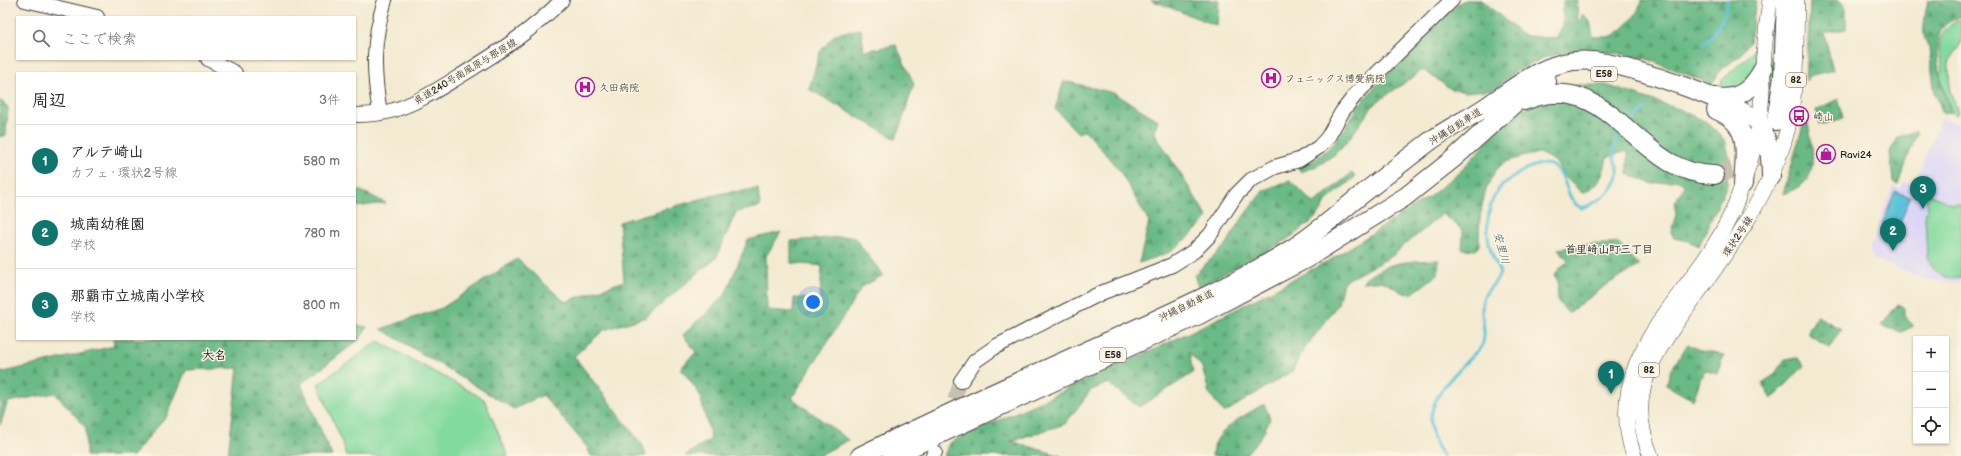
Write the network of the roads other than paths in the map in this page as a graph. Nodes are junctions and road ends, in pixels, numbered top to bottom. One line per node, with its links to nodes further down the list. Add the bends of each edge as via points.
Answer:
1 (25, 0): 8 (street)
2 (385, 0): 14 (street, via 374,63)
3 (562, 0): 14 (street, 県道240号南風原与那原線, via 530,30 502,50 412,104)
4 (1452, 0): 20 (street, via 1356,94 1319,147 1299,160 1275,167 1252,180 1236,195 1213,231 1194,251 1166,267 1101,293 995,347 975,361)
5 (1770, 0): 10 (main road, 環状2号線 / 82)
6 (1786, 0): 16 (highway, via 1783,77)
7 (1797, 0): 18 (main road, 環状2号線 / 82, via 1794,98 1788,132)
8 (93, 16)
9 (210, 60): 11 (street)
10 (1763, 69): 12 (highway, via 1745,93 1730,98); 16 (main road, 環状2号線 / 82)
11 (234, 72)
12 (1707, 95): 13 (highway, via 1632,69 1600,62 1577,61 1541,71 1517,84); 16 (highway)
13 (1495, 113): 17 (highway, E58, via 1532,98 1547,95 1587,99 1602,107 1663,159 1694,174); 19 (highway, E58, via 1536,86 1558,77 1583,73 1608,74 1626,79 1722,113 1732,119 1740,128 1745,141); 21 (highway, 沖縄自動車道 / E58, via 1432,140 1316,233 1235,281); 22 (highway, 沖縄自動車道 / E58, via 1453,159 1406,197 1280,274 1192,318)
14 (380, 114): 15 (street, 県道240号南風原与那原線)
15 (356, 115)
16 (1768, 122): 18 (highway); 19 (main road, 環状2号線 / 82)
17 (1715, 175)
18 (1771, 177): 24 (main road, 環状2号線 / 82, via 1744,226 1678,321 1645,380 1641,420)
19 (1743, 184): 23 (main road, 環状2号線 / 82, via 1721,234 1660,323 1634,368 1628,387 1626,412)
20 (961, 380)
21 (860, 456)
22 (892, 456)
23 (1634, 456)
24 (1651, 456)

